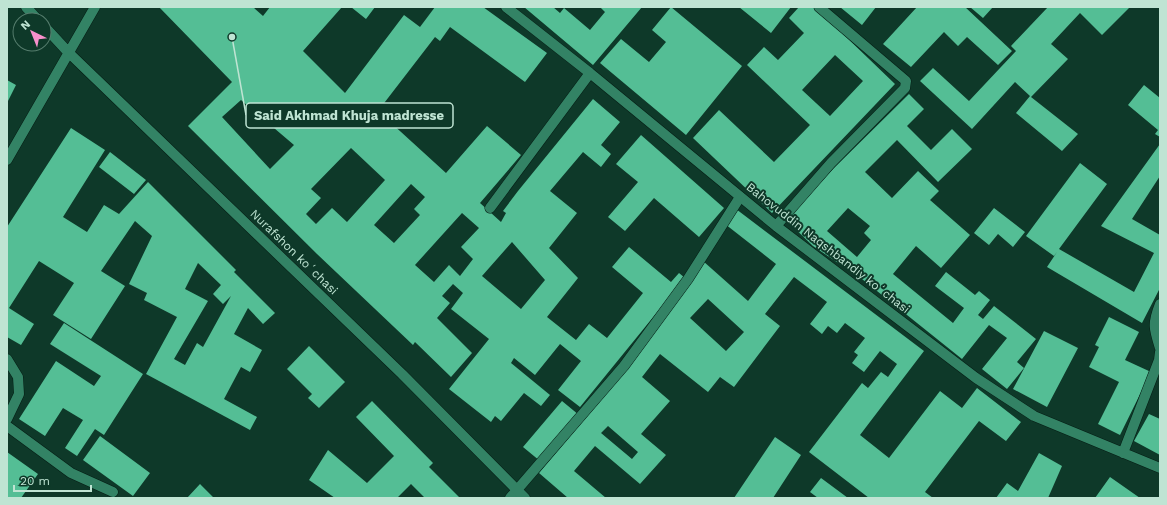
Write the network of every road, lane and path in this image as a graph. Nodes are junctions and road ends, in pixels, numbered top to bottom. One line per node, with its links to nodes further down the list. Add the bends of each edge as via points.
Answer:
1 (95, 7): 5 (street)
2 (506, 7): 6 (street, Bahovuddin Naqshbandiy koʻchasi)
3 (819, 7): 10 (street, via 906,82 905,88 832,163)
4 (52, 35): 5 (street, Nurafshon koʻchasi)
5 (68, 52): 7 (street); 20 (street, Nurafshon koʻchasi, via 402,374)
6 (590, 73): 8 (street, Bahovuddin Naqshbandiy koʻchasi); 9 (street)
7 (7, 160)
8 (740, 197): 10 (street, Bahovuddin Naqshbandiy koʻchasi); 20 (street, via 659,320)
9 (490, 208)
10 (776, 226): 17 (street, Bahovuddin Naqshbandiy koʻchasi, via 976,378 1034,416)
11 (1160, 304): 12 (street, via 1154,328)
12 (1160, 348)
13 (1160, 352): 17 (street)
14 (7, 359): 15 (street, via 18,377 19,394)
15 (7, 419)
16 (7, 426): 19 (street, via 71,474)
17 (1123, 453): 18 (street, Bahovuddin Naqshbandiy koʻchasi)
18 (1160, 468)
19 (113, 492)
20 (517, 496)

